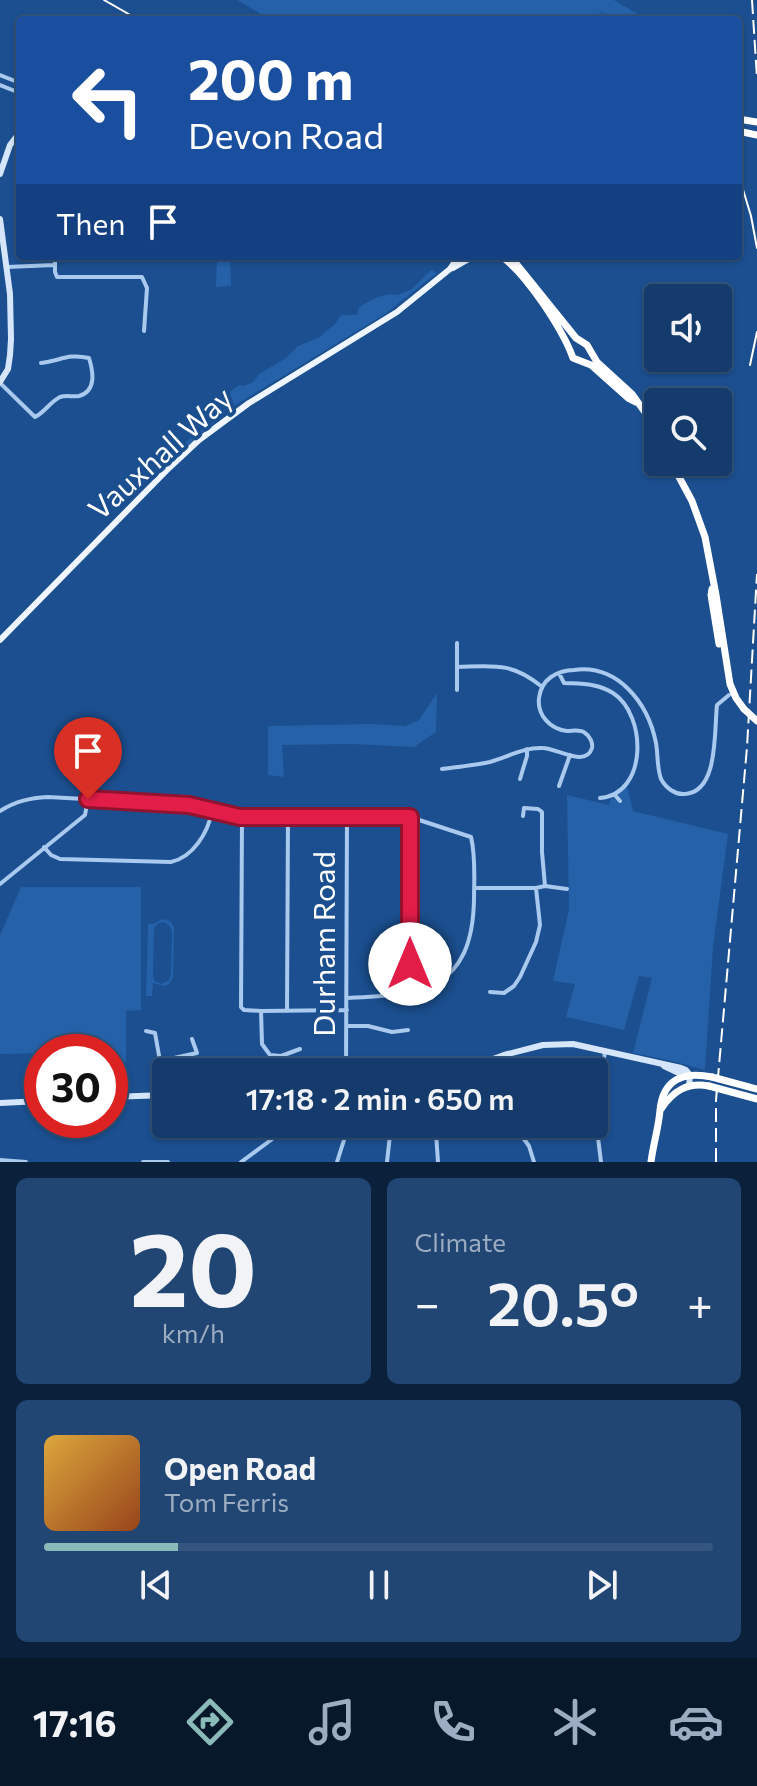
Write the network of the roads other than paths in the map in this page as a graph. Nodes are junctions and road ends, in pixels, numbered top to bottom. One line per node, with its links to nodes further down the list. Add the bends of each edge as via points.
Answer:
1 (742, 131): 2 (highway)
2 (757, 135)
3 (16, 137): 4 (street)
4 (0, 174)
5 (0, 219): 6 (street)
6 (2, 252): 13 (street)
7 (55, 260): 12 (street)
8 (456, 260): 14 (main road, Vauxhall Way)
9 (467, 260): 14 (main road, Vauxhall Way)
10 (506, 260): 17 (highway, via 552,317)
11 (513, 260): 16 (highway)
12 (54, 265): 13 (street); 15 (street, via 57,277 64,278 142,277 147,288)
13 (7, 267): 21 (street, via 10,355)
14 (450, 269): 26 (main road, Vauxhall Way, via 397,312 199,440)
15 (144, 331)
16 (581, 342): 17 (highway); 18 (highway)
17 (571, 351): 19 (highway, via 574,360)
18 (590, 352): 19 (highway); 22 (highway)
19 (582, 362): 22 (highway)
20 (41, 363): 21 (street, via 67,356 89,358 94,377 88,390 57,399 35,417)
21 (0, 382)
22 (638, 403): 23 (highway)
23 (644, 411)
24 (678, 476): 25 (highway, via 700,519)
25 (713, 587): 32 (highway); 33 (highway, via 730,684)
26 (0, 640)
27 (457, 643): 28 (street)
28 (457, 667): 30 (street, via 509,667); 31 (street)
29 (559, 673): 30 (street); 32 (street, via 593,670 628,687 649,722 664,783 681,794 699,790 708,780 717,705); 40 (street, via 564,683 610,691 631,715 636,762 631,777)
30 (542, 687): 36 (street, via 539,705 545,719 591,739 588,754)
31 (457, 690)
32 (729, 695): 33 (highway)
33 (744, 709): 34 (highway, bridge)
34 (757, 721)
35 (527, 749): 36 (street); 37 (street); 38 (street)
36 (570, 755): 39 (street)
37 (442, 769)
38 (520, 779)
39 (559, 786)
40 (614, 794): 41 (street); 43 (street)
41 (600, 798)
42 (88, 799): 44 (street, via 29,798); 45 (street); 51 (street, via 85,815)
43 (620, 801)
44 (0, 811)
45 (212, 811): 49 (street); 51 (street, via 191,852 177,861 60,859)
46 (288, 816): 47 (street); 49 (street); 62 (street)
47 (347, 816): 50 (street); 59 (street, Durham Road)
48 (523, 816): 53 (street, via 524,808 542,812)
49 (242, 817): 61 (street, via 241,1007)
50 (410, 817): 54 (street, via 471,837); 58 (street)
51 (44, 847): 52 (street)
52 (0, 884)
53 (545, 886): 55 (street); 56 (street)
54 (474, 888): 55 (street); 58 (street, via 466,952 443,979)
55 (536, 888): 57 (street, via 536,942 514,986 504,993)
56 (567, 889)
57 (490, 992)
58 (410, 994): 59 (street)
59 (347, 998): 60 (street, Durham Road)
60 (347, 1010): 62 (street); 63 (street, Durham Road)
61 (261, 1011): 62 (street); 67 (street, via 262,1044 270,1055)
62 (287, 1011)
63 (347, 1026): 64 (street); 71 (street, Durham Road)
64 (408, 1030)
65 (146, 1031): 69 (street, via 155,1033)
66 (192, 1039): 70 (street, via 197,1053)
67 (300, 1049)
68 (605, 1052): 72 (street, via 573,1044 543,1045); 73 (street); 98 (street, via 595,1113)
69 (159, 1058)
70 (170, 1058)
71 (346, 1058)
72 (496, 1058)
73 (659, 1064): 74 (street); 75 (street, via 681,1068)
74 (667, 1068): 75 (street); 76 (street)
75 (689, 1079): 76 (highway); 77 (highway, bridge, via 712,1077); 80 (highway, bridge); 83 (highway)
76 (669, 1085): 83 (highway)
77 (757, 1089)
78 (152, 1096): 79 (street)
79 (128, 1097)
80 (757, 1099)
81 (24, 1102): 82 (street)
82 (0, 1103)
83 (660, 1110): 99 (highway)
84 (274, 1138): 93 (street)
85 (344, 1138): 94 (street)
86 (390, 1138): 95 (street)
87 (436, 1138): 96 (street)
88 (523, 1138): 97 (street)
89 (0, 1160): 90 (street)
90 (26, 1162)
91 (143, 1162): 92 (street)
92 (166, 1162)
93 (241, 1162)
94 (337, 1162)
95 (387, 1162)
96 (438, 1162)
97 (534, 1162)
98 (601, 1162)
99 (651, 1162)

